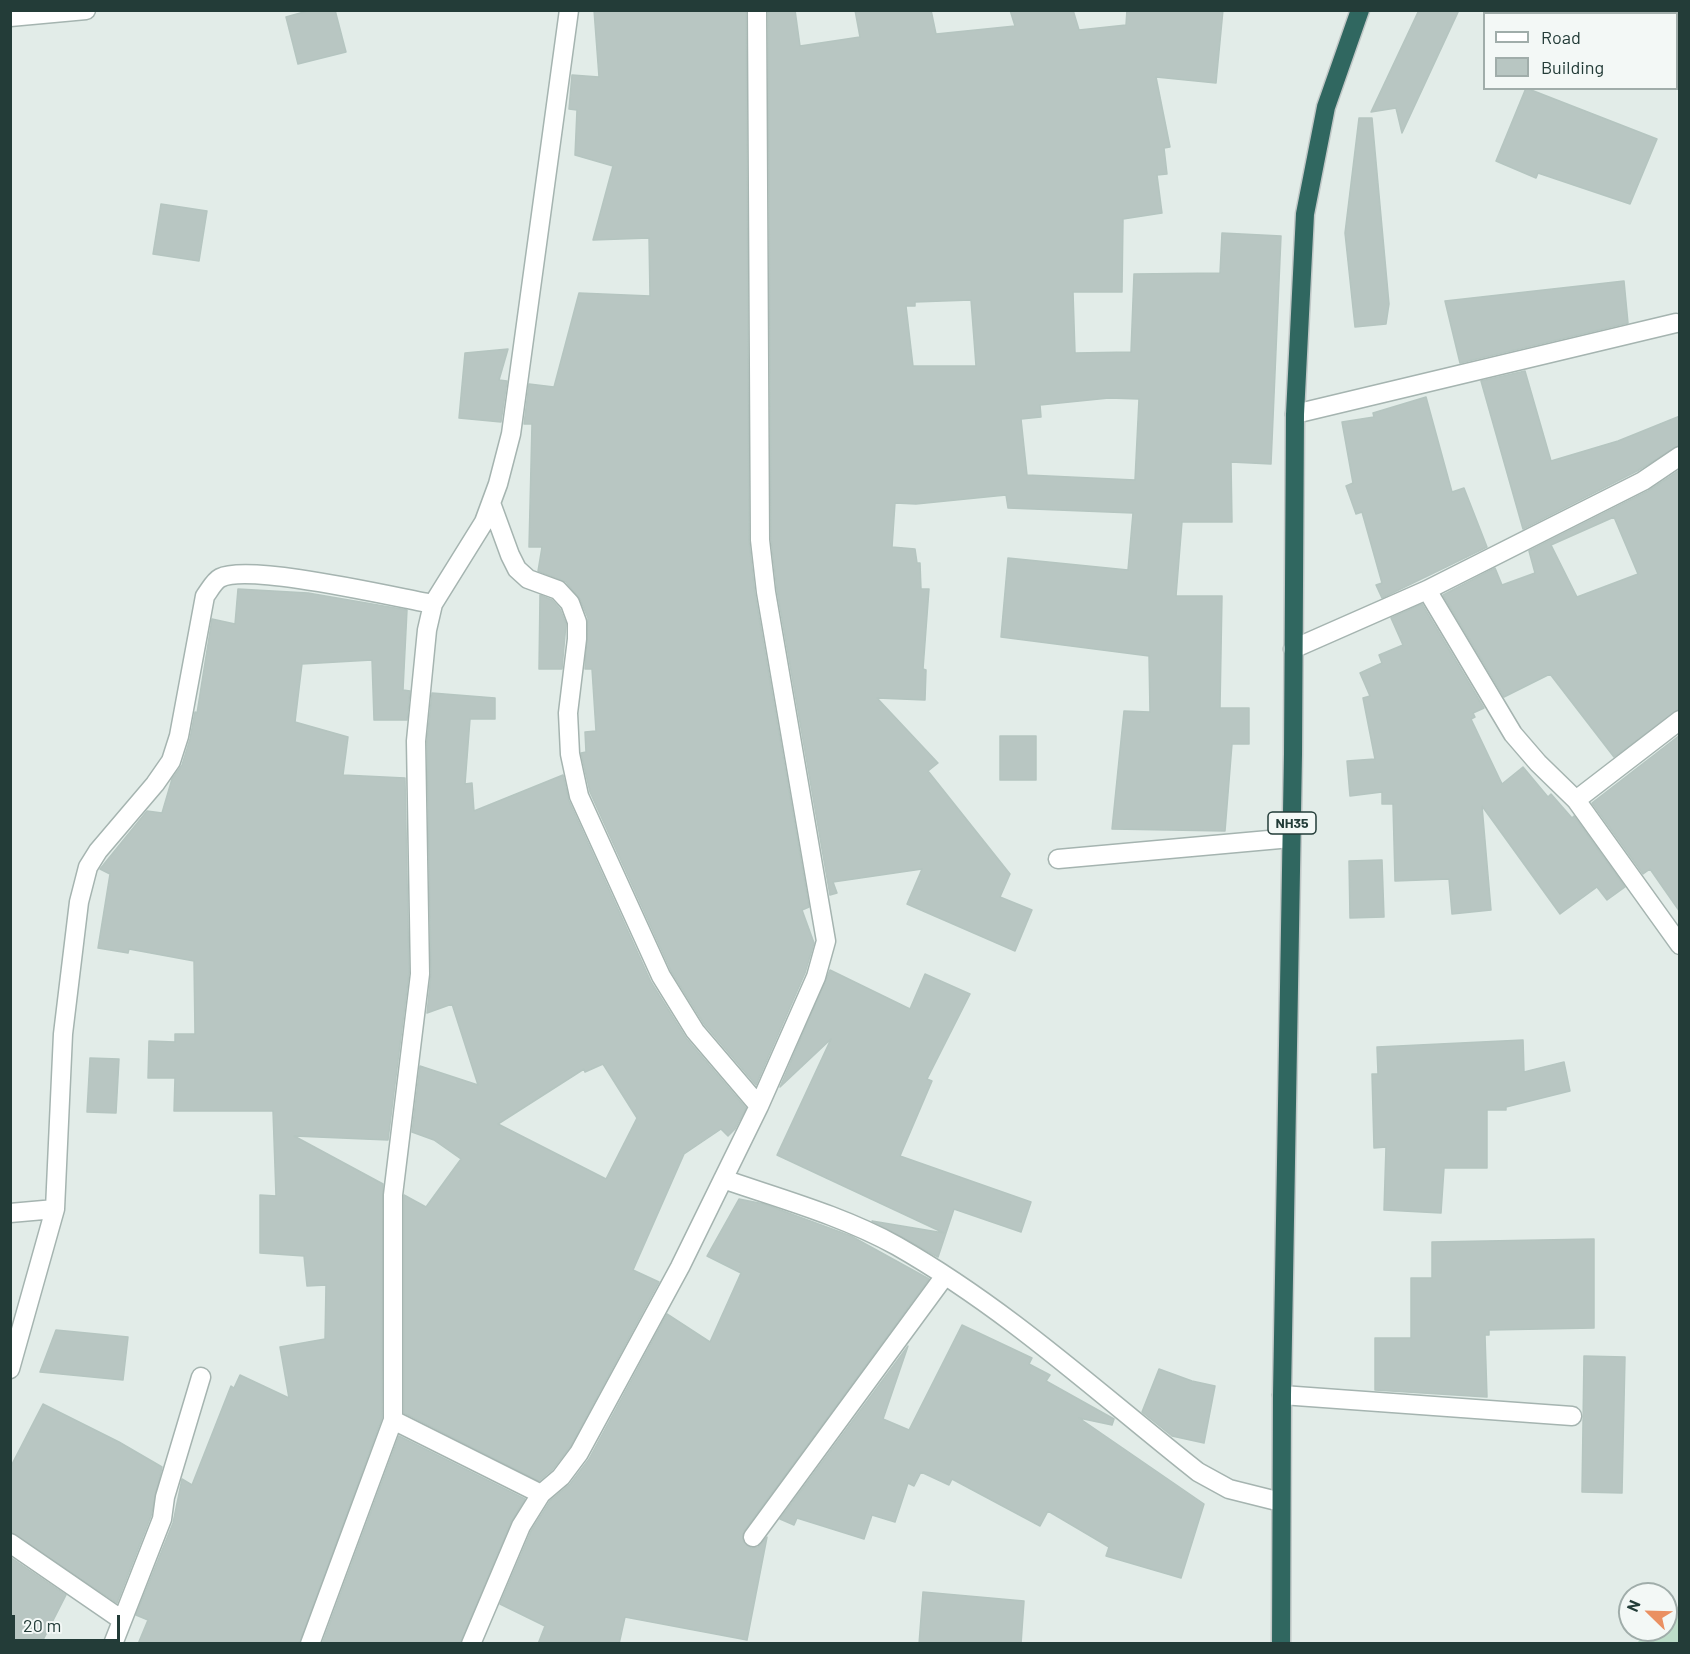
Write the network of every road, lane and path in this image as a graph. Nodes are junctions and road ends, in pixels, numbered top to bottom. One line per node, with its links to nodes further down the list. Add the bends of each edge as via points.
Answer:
1 (86, 10): 5 (street)
2 (569, 10): 9 (street, via 511,434)
3 (757, 10): 18 (street, via 760,540 826,941 816,977)
4 (1360, 10): 7 (highway, NH35, via 1326,107 1305,214)
5 (10, 17)
6 (1676, 323): 7 (street)
7 (1295, 414): 12 (highway, NH35)
8 (1680, 456): 10 (street, via 1643,481)
9 (491, 503): 11 (street, via 484,522); 18 (street, via 517,569 528,579 558,590 570,603 577,622 568,713 570,754 579,796 661,976 695,1031)
10 (1426, 590): 12 (street); 14 (street, via 1513,734)
11 (433, 604): 20 (street, via 327,584 239,573 218,579 205,596 171,760 98,851 88,867 79,902 63,1035); 27 (street, via 416,741 420,974 393,1195)
12 (1293, 649): 15 (highway, NH35)
13 (1680, 720): 14 (street)
14 (1576, 800): 17 (street)
15 (1291, 838): 16 (street); 25 (highway, NH35)
16 (1058, 859)
17 (1680, 945)
18 (759, 1106): 19 (street)
19 (723, 1179): 22 (street, via 831,1216 896,1246); 28 (street, via 680,1268 579,1453 561,1477)
20 (55, 1209): 21 (street); 23 (street)
21 (10, 1213)
22 (944, 1277): 29 (street, via 1016,1323 1198,1472 1229,1489); 30 (street)
23 (10, 1369)
24 (201, 1377): 32 (street, via 162,1519)
25 (1282, 1395): 26 (street); 29 (highway, NH35)
26 (1572, 1416)
27 (393, 1419): 28 (street); 34 (street)
28 (541, 1494): 35 (street, via 521,1526)
29 (1281, 1502): 36 (highway, NH35)
30 (753, 1537)
31 (10, 1543): 32 (street)
32 (122, 1620): 33 (street)
33 (113, 1644)
34 (310, 1644)
35 (471, 1644)
36 (1281, 1644)

